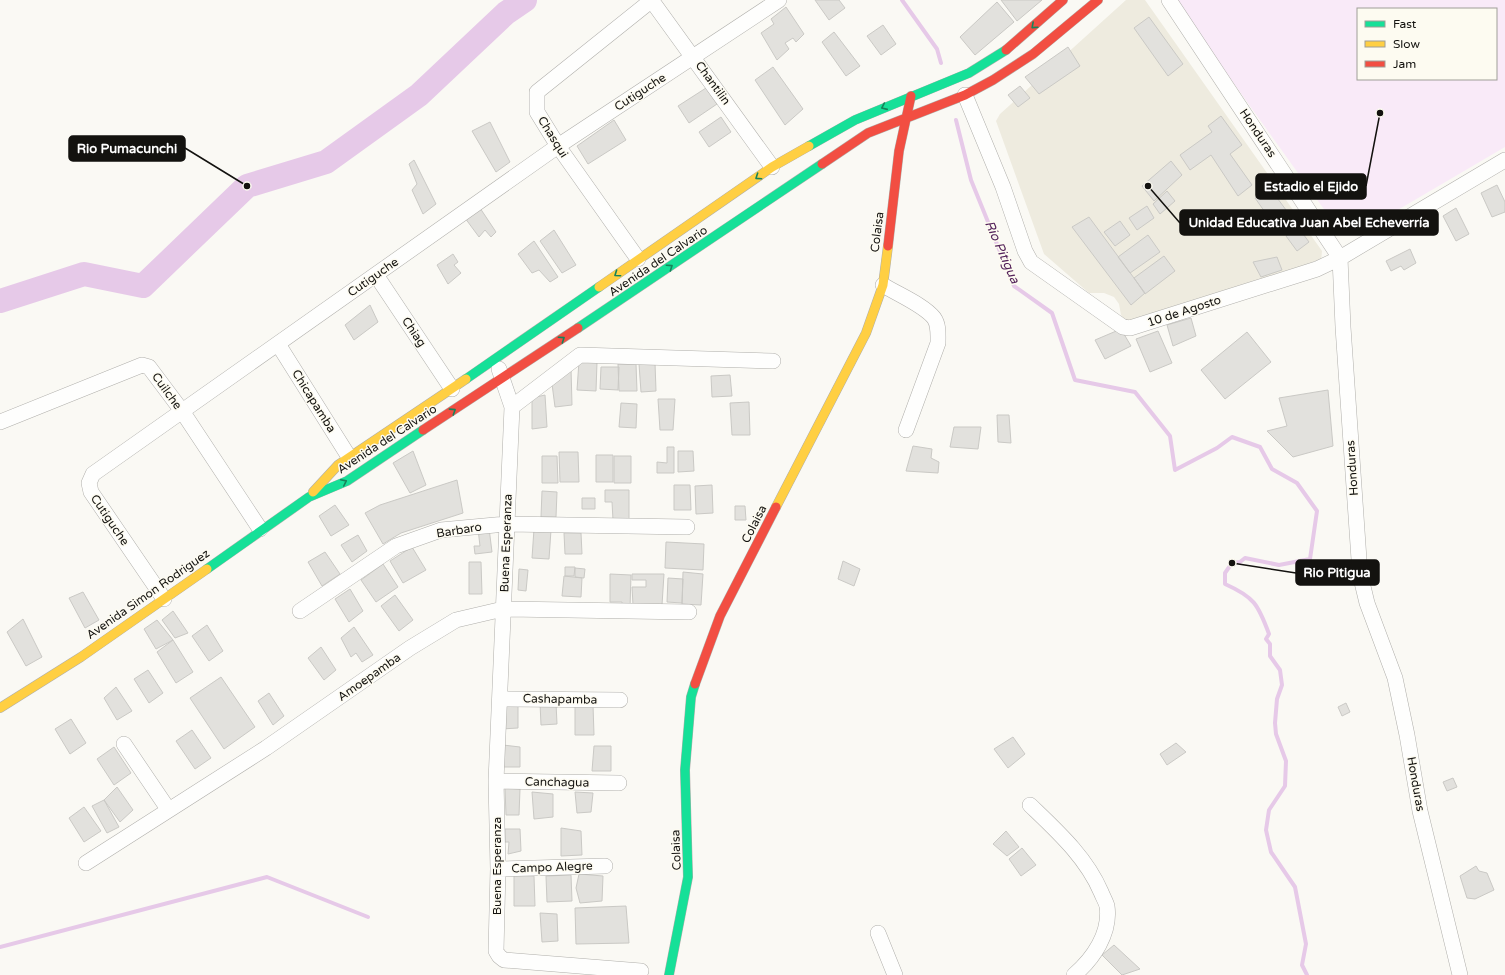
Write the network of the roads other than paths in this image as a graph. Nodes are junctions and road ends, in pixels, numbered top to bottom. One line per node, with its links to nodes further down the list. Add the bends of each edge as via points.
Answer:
1 (652, 0): 6 (street, Chantilin); 10 (street, Chasqui, via 537,92 537,112)
2 (779, 0): 6 (street, Cutiguche)
3 (1063, 0): 8 (street, Avenida del Calvario, one-way to 8, via 1005,51 969,73)
4 (1098, 0): 7 (street, Avenida del Calvario, via 1033,54 994,80)
5 (1169, 0): 13 (street, Honduras)
6 (693, 57): 10 (street, Cutiguche); 12 (street, Chantilin)
7 (965, 95): 9 (street, Avenida del Calvario); 13 (street, 10 de Agosto, via 1031,262 1123,328 1130,328 1317,269)
8 (911, 96): 9 (street, Colaisa); 12 (street, Avenida del Calvario, one-way to 12, via 855,120)
9 (907, 119): 16 (street, Colaisa, via 899,150); 20 (street, Avenida del Calvario, one-way to 9, via 775,197 868,132)
10 (558, 146): 14 (street, Chasqui); 15 (street, Cutiguche)
11 (1505, 160): 13 (street, 10 de Agosto)
12 (772, 167): 14 (street, Avenida del Calvario, one-way to 14)
13 (1340, 258): 51 (street, Honduras, via 1360,574 1367,603 1395,678 1420,811)
14 (638, 259): 18 (street, Avenida del Calvario, one-way to 18)
15 (376, 275): 17 (street, Cutiguche); 21 (street, Chiag)
16 (883, 285): 25 (street, via 922,308 934,318 938,330 938,343); 48 (street, Colaisa, via 866,333 720,616 691,697 685,770 688,877)
17 (278, 344): 23 (street, Cutiguche); 26 (street, Chicapamba)
18 (494, 359): 20 (street); 21 (street, Avenida del Calvario)
19 (773, 361): 22 (street, via 580,355)
20 (502, 378): 22 (street); 27 (street, Avenida del Calvario, one-way to 20, via 347,481)
21 (452, 389): 26 (street, Avenida del Calvario)
22 (512, 407): 28 (street, Buena Esperanza)
23 (182, 411): 24 (street, Cuilche, via 149,366 142,365); 30 (street, Cuilche); 31 (street, Cutiguche, via 92,474 89,483 91,492)
24 (0, 422)
25 (906, 430)
26 (349, 457): 27 (street, Avenida del Calvario)
27 (308, 497): 30 (street, Avenida Simon Rodriguez)
28 (506, 524): 29 (street, Barbaro); 32 (street, Buena Esperanza); 33 (street, Barbaro, via 441,530 396,546)
29 (687, 527)
30 (260, 529): 31 (street, Avenida Simon Rodriguez)
31 (164, 599): 37 (street, Avenida Simon Rodriguez)
32 (503, 610): 34 (street, Amoepamba); 35 (street, Buena Esperanza); 42 (street, Amoepamba, via 456,620 266,748)
33 (300, 611)
34 (689, 612)
35 (500, 698): 36 (street, Cashapamba); 39 (street, Buena Esperanza)
36 (620, 700)
37 (0, 708)
38 (124, 744): 42 (street)
39 (496, 781): 40 (street, Canchagua); 45 (street, Buena Esperanza)
40 (619, 783)
41 (1030, 805): 50 (street, via 1082,860 1095,878 1107,906 1107,927 1098,946)
42 (168, 809): 43 (street, Amoepamba)
43 (86, 863)
44 (605, 866): 45 (street, Campo Alegre)
45 (498, 869): 47 (street, Buena Esperanza, via 496,951 504,960)
46 (878, 933): 49 (street)
47 (641, 971)
48 (669, 975)
49 (895, 975)
50 (1074, 975)
51 (1460, 975)

